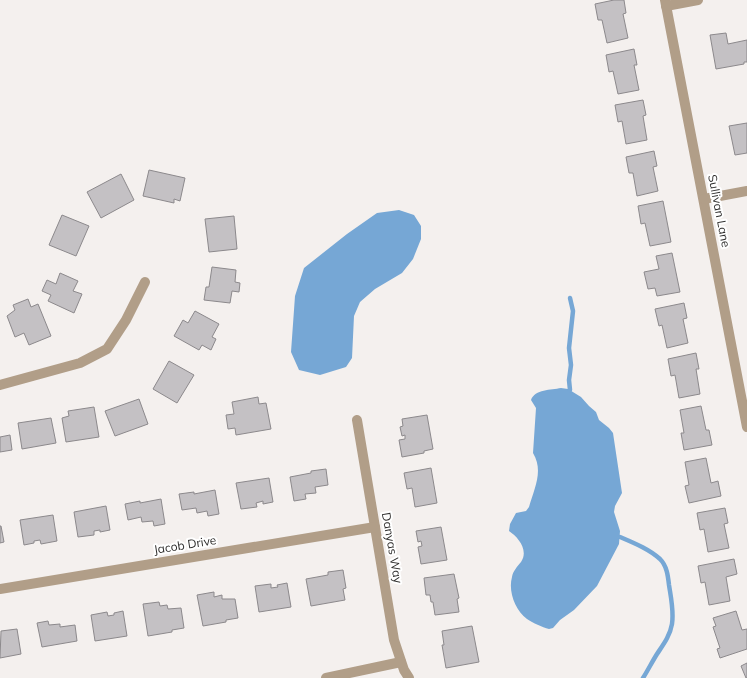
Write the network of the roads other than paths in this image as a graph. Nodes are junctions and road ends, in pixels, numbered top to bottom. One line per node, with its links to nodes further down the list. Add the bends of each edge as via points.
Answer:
1 (698, 0): 2 (street)
2 (665, 3): 4 (street, Sullivan Lane)
3 (747, 191): 4 (street)
4 (704, 199): 8 (street, Sullivan Lane)
5 (145, 282): 6 (street, via 126,320 107,349 80,363)
6 (0, 386)
7 (357, 420): 9 (street, Danyas Way)
8 (747, 427)
9 (375, 527): 10 (street, Jacob Drive); 11 (street, Danyas Way, via 394,640)
10 (0, 589)
11 (401, 662): 12 (street); 13 (street, Danyas Way)
12 (326, 678)
13 (409, 678)

